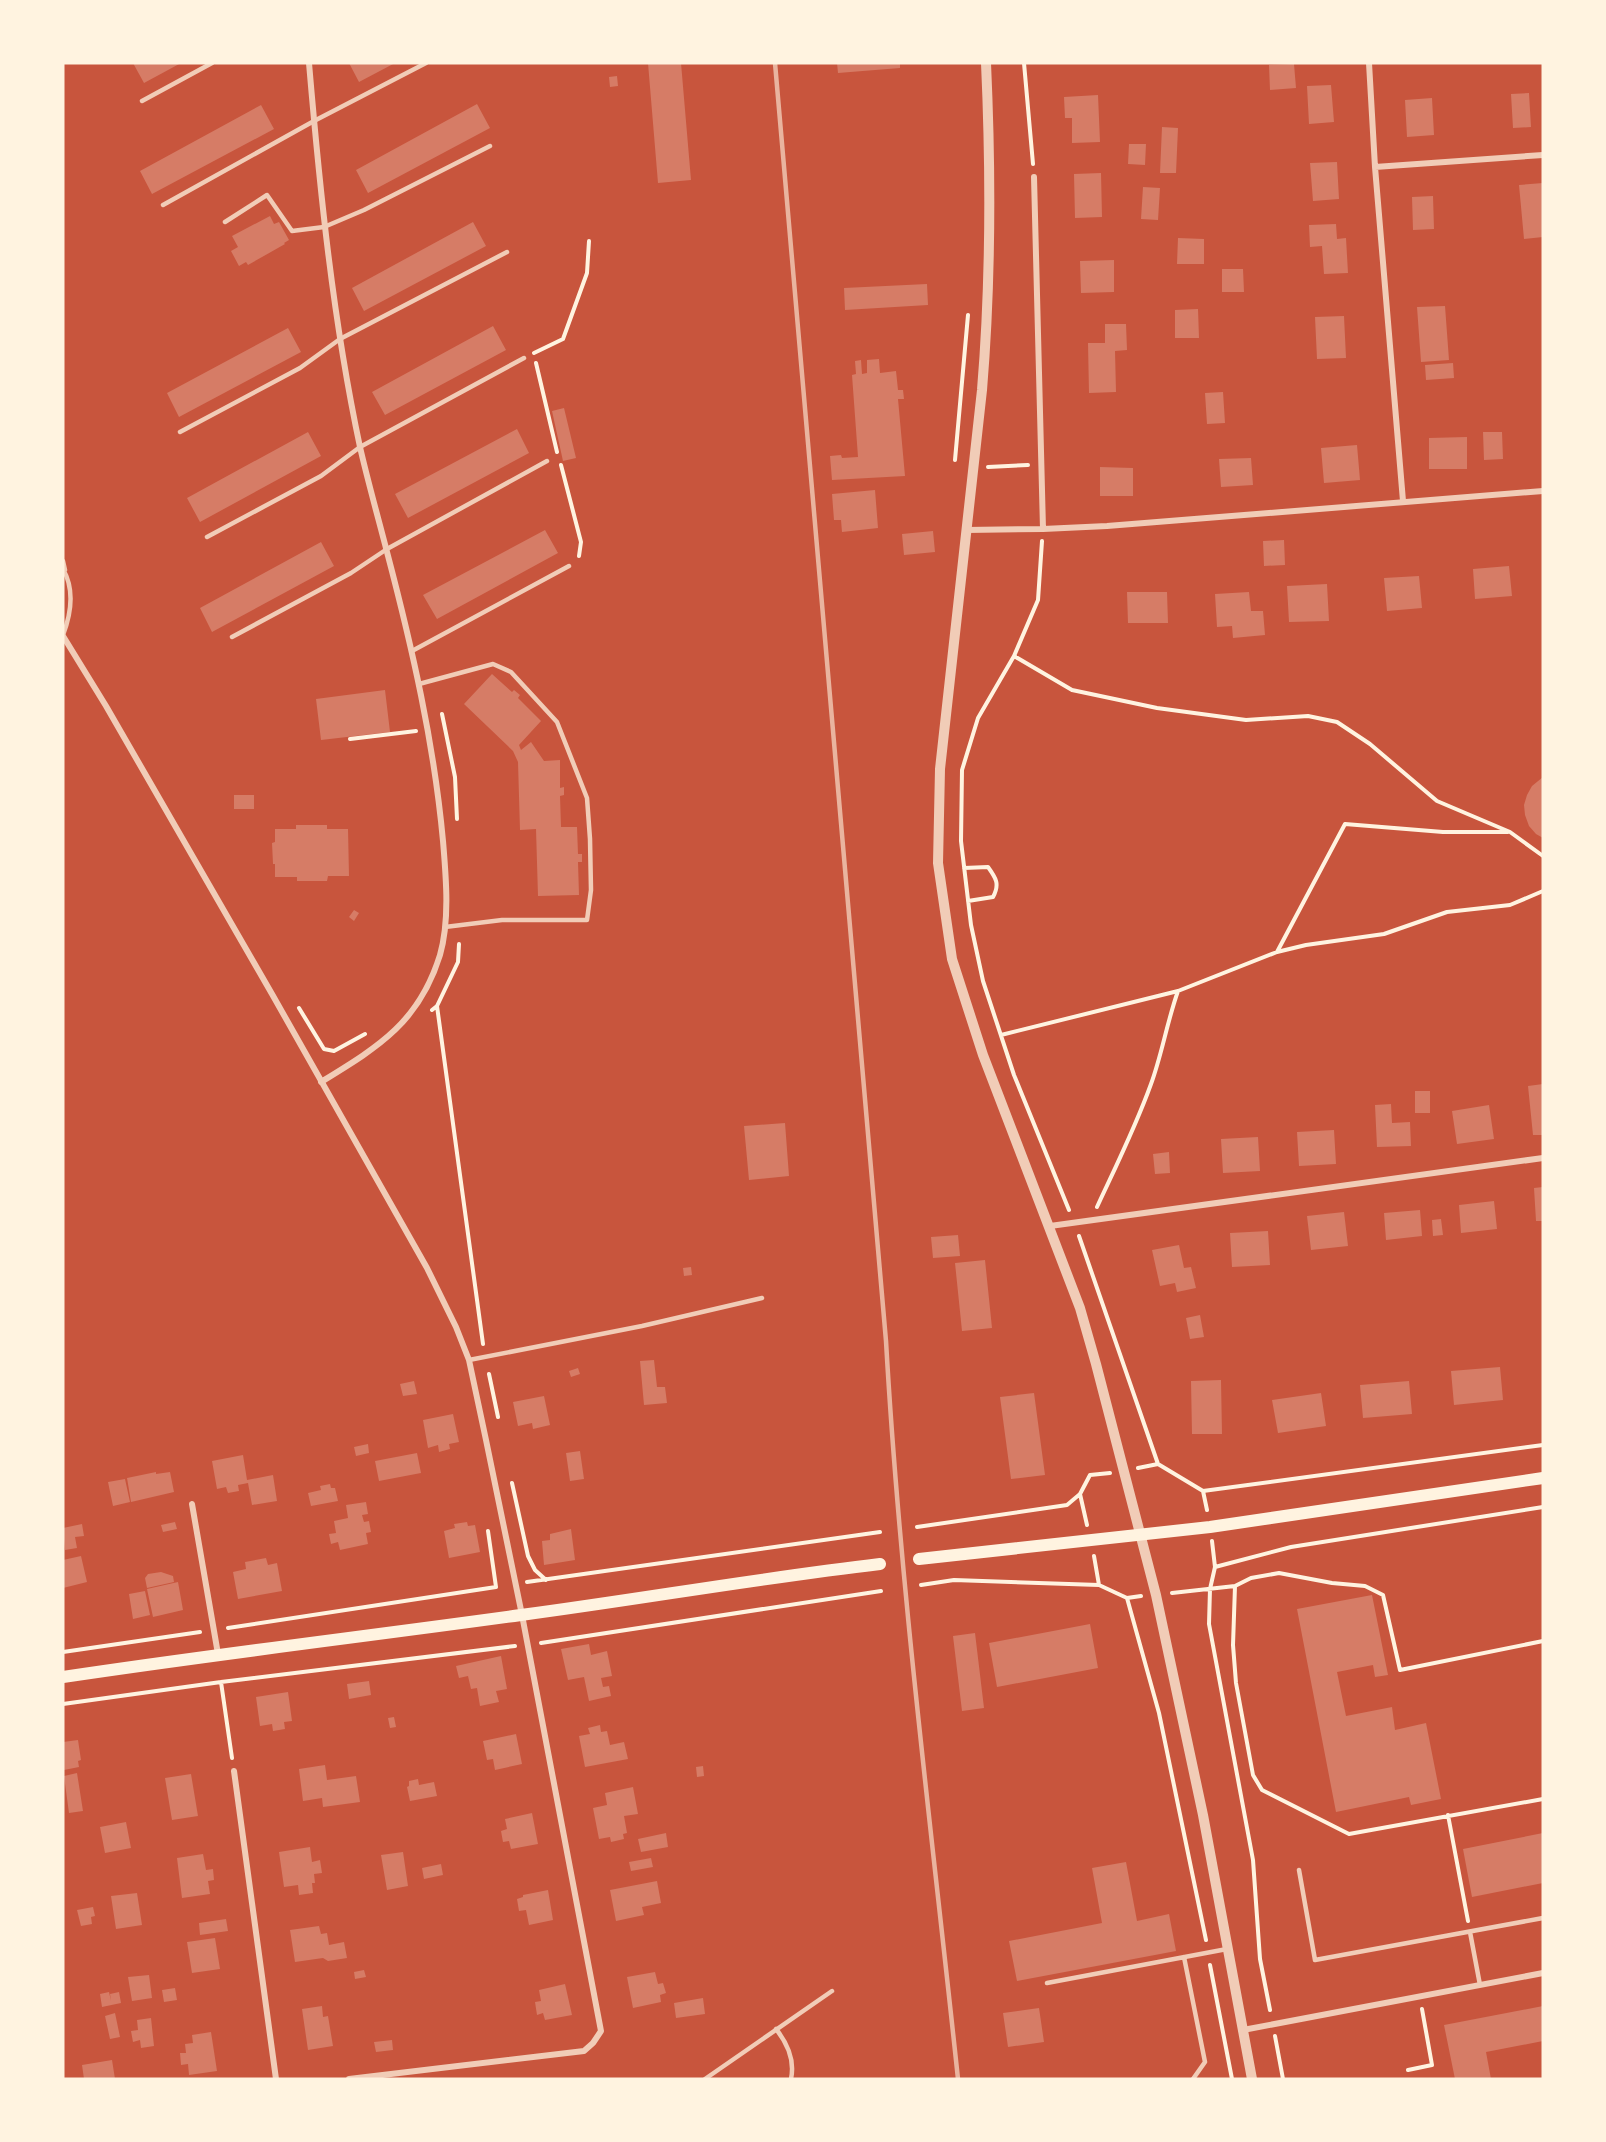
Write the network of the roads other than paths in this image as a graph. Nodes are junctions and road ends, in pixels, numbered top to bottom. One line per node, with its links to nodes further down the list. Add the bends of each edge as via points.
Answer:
1 (212, 63): 6 (lane)
2 (309, 63): 7 (street)
3 (426, 63): 7 (lane)
4 (986, 63): 24 (street, via 989,275 982,390)
5 (1369, 63): 10 (street)
6 (142, 101)
7 (314, 121): 12 (lane); 14 (street)
8 (490, 146): 14 (lane)
9 (1543, 155): 10 (street)
10 (1375, 167): 22 (street)
11 (1034, 177): 23 (street)
12 (163, 205)
13 (225, 222): 14 (lane, via 267,195 292,231)
14 (324, 227): 16 (street)
15 (507, 252): 16 (lane)
16 (340, 339): 18 (lane, via 300,368); 19 (street)
17 (524, 358): 19 (lane)
18 (180, 432)
19 (360, 447): 25 (lane, via 321,476); 26 (street)
20 (547, 461): 26 (lane)
21 (1543, 490): 22 (street)
22 (1403, 501): 23 (street)
23 (1043, 529): 24 (street)
24 (965, 530): 37 (street, via 940,769 938,863 952,959 983,1056)
25 (207, 537)
26 (387, 549): 31 (lane, via 351,573); 32 (street)
27 (63, 561): 29 (lane)
28 (569, 566): 32 (lane)
29 (64, 570): 30 (lane, via 71,591 70,616)
30 (63, 636): 35 (street)
31 (232, 637)
32 (412, 651): 33 (street)
33 (419, 684): 34 (street, via 441,815); 34 (lane, via 493,664 511,672 557,722 587,798 591,890 587,920 502,920)
34 (444, 927): 35 (street, via 433,976 403,1023 361,1057)
35 (321, 1082): 39 (street, via 427,1268)
36 (1543, 1158): 37 (street)
37 (1050, 1226): 42 (street, via 1083,1319)
38 (762, 1298): 39 (lane)
39 (469, 1360): 45 (street)
40 (1543, 1478): 42 (main road)
41 (192, 1504): 46 (street)
42 (1140, 1534): 43 (main road); 52 (street, via 1190,1753)
43 (919, 1559)
44 (880, 1564): 45 (main road)
45 (522, 1615): 46 (main road); 61 (street, via 601,2031 584,2051)
46 (218, 1654): 47 (main road)
47 (63, 1677)
48 (234, 1771): 60 (street)
49 (1299, 1870): 51 (lane, via 1316,1960)
50 (1543, 1918): 51 (lane)
51 (1470, 1932): 56 (lane)
52 (1227, 1948): 53 (lane); 59 (street)
53 (1184, 1957): 55 (lane); 64 (lane, via 1205,2062)
54 (1543, 1973): 56 (street)
55 (1047, 1983)
56 (1480, 1985): 59 (street)
57 (832, 1990): 58 (lane)
58 (776, 2029): 62 (lane); 63 (lane, via 788,2044)
59 (1243, 2030): 65 (street)
60 (276, 2079)
61 (349, 2079)
62 (705, 2079)
63 (791, 2079)
64 (1193, 2079)
65 (1252, 2079)

